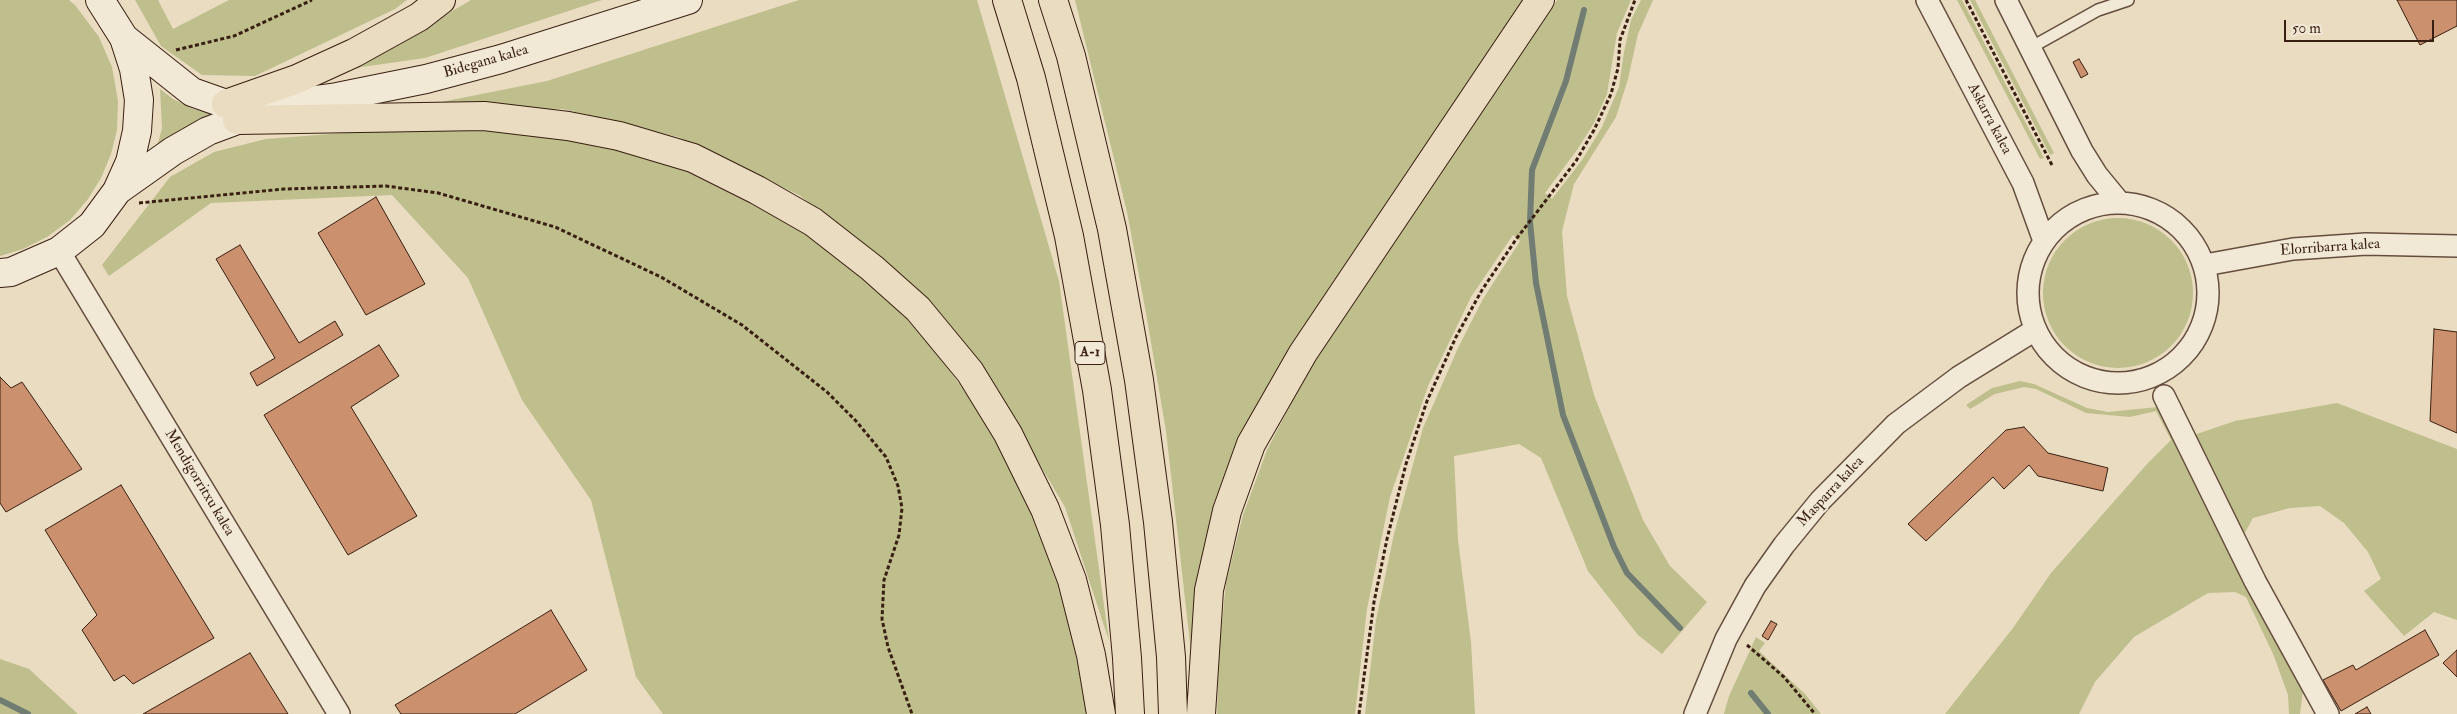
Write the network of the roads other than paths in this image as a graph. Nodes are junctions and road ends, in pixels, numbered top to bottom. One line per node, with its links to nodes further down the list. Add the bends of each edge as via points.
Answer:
1 (100, 0): 10 (street)
2 (441, 0): 12 (highway, via 419,17 354,53)
3 (688, 0): 12 (street, Bidegana kalea, via 435,76 337,97)
4 (1007, 0): 24 (highway, A-1, via 1031,78 1069,236 1097,390 1114,525)
5 (1053, 0): 25 (highway, via 1071,56 1112,229 1139,380 1158,522)
6 (1540, 0): 26 (highway, via 1303,353 1251,444 1227,511 1209,590)
7 (1927, 0): 15 (street, Askarra kalea, via 2023,183)
8 (2006, 0): 11 (street)
9 (2128, 0): 11 (lane, via 2098,10)
10 (133, 46): 12 (street, via 192,92); 13 (street, via 139,100 137,131 130,162)
11 (2030, 48): 14 (street, via 2082,151)
12 (232, 112): 13 (street, Bidegana kalea); 23 (highway, via 484,116 568,126 619,136 693,158 813,222 918,309 970,372 1008,434 1045,509 1072,580 1091,655)
13 (117, 191): 17 (street, via 92,225)
14 (2120, 203): 15 (street, via 2098,205 2077,212); 18 (street, via 2142,206 2169,219 2195,245)
15 (2044, 241): 20 (street, via 2028,284 2029,308)
16 (2457, 246): 18 (street, Elorribarra kalea, via 2366,244 2302,248)
17 (59, 251): 19 (street, via 11,272); 22 (street, Mendigorritxu kalea)
18 (2205, 265): 20 (street, via 2209,292 2205,319 2193,344 2175,364 2151,378 2124,384 2097,381 2071,371 2050,353)
19 (0, 273)
20 (2035, 330): 27 (street, Masparra kalea, via 1959,377 1896,424 1820,501 1755,586 1726,639)
21 (2164, 396): 28 (street, via 2255,581)
22 (339, 714)
23 (1101, 714)
24 (1130, 714)
25 (1173, 714)
26 (1201, 714)
27 (1695, 714)
28 (2328, 714)

